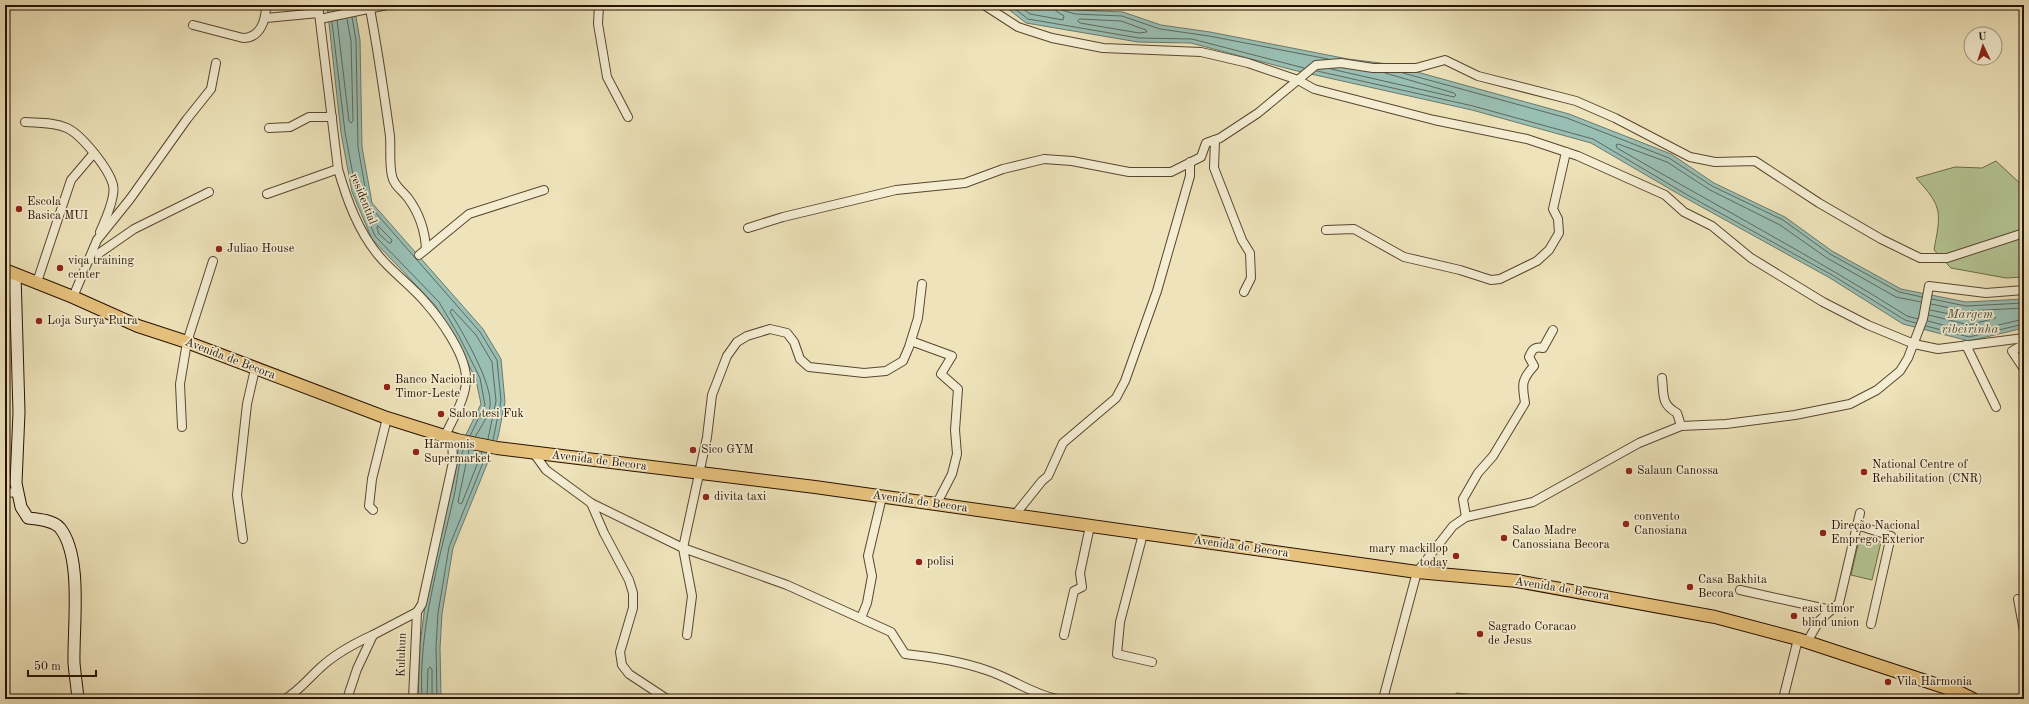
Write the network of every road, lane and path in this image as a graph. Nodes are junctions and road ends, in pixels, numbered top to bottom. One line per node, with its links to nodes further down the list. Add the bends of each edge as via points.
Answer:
1 (266, 5): 7 (street)
2 (387, 5): 5 (street)
3 (599, 5): 12 (street, via 598,24 607,77)
4 (984, 5): 10 (street, via 1018,27 1052,38 1103,48 1201,52 1248,63)
5 (370, 8): 6 (street); 27 (street, via 381,67 390,136 392,176 423,226)
6 (321, 14): 7 (street); 11 (street, residential)
7 (266, 18): 8 (street, via 257,33 248,38)
8 (193, 25)
9 (216, 63): 26 (street, via 211,89)
10 (1298, 80): 15 (street, via 1258,113); 16 (street, via 1314,89 1343,98 1527,139); 25 (street, via 1316,65 1341,63 1373,68 1416,68 1445,60 1478,76 1576,101 1690,157 1715,162 1755,161 1819,203 1920,258 1948,258)
11 (332, 117): 14 (street, via 309,117 290,126); 19 (street, residential)
12 (628, 117)
13 (25, 122): 17 (street, via 54,123 68,128)
14 (269, 128)
15 (1215, 140): 18 (street, via 1206,143 1201,157); 35 (street, via 1214,168 1242,240 1250,253 1251,278)
16 (1566, 152): 24 (street, via 1552,209 1558,219 1559,233 1549,250 1537,261 1500,279 1491,280 1404,257 1354,229); 41 (street, via 1665,195 1684,212 1712,226 1751,258 1823,302 1868,325)
17 (94, 153): 26 (street, via 114,185); 32 (street, via 71,180)
18 (1190, 162): 23 (street, via 1171,172 1129,172 1072,161 1044,159 1003,169 965,184 896,190); 61 (street, via 1190,176 1159,284 1125,381 1116,398 1063,443 1048,476)
19 (338, 169): 22 (street); 51 (street, residential, via 358,224 374,250 426,303 454,343 461,358 466,386)
20 (544, 190): 27 (street, via 469,214)
21 (209, 192): 30 (street, via 134,229)
22 (267, 194)
23 (748, 228)
24 (1326, 230)
25 (2024, 233)
26 (97, 240): 30 (street)
27 (426, 249): 28 (street)
28 (419, 255)
29 (213, 261): 40 (street)
30 (88, 262): 36 (street)
31 (10, 272): 32 (main road, Avenida de Becora); 55 (street, via 19,360 16,456)
32 (37, 282): 36 (main road, Avenida de Becora)
33 (922, 284): 39 (street, via 918,318)
34 (2024, 290): 41 (street, via 1986,293 1929,286 1923,319)
35 (1244, 292)
36 (73, 297): 40 (main road, Avenida de Becora, via 138,326)
37 (1553, 330): 62 (street, via 1543,348 1533,349 1529,357 1534,366 1525,376 1525,403 1463,499)
38 (2022, 337): 42 (street)
39 (911, 341): 53 (street, via 903,361 886,371 864,373 809,367 800,359 794,342 787,333 770,329 737,342 727,356 712,395 707,438); 58 (street, via 952,356 941,374 958,389 955,430 957,454 952,474)
40 (187, 342): 44 (main road, Avenida de Becora); 49 (street, via 180,384)
41 (1914, 344): 42 (street, via 1938,349); 50 (street, via 1900,371 1877,390 1850,404 1795,415 1726,424)
42 (1966, 345): 47 (street)
43 (2024, 347): 45 (street, via 2020,346 2012,351)
44 (256, 369): 48 (main road, Avenida de Becora); 66 (street, via 247,404 237,495)
45 (2024, 369)
46 (1662, 378): 50 (street, via 1665,402 1667,407 1677,414)
47 (1996, 406)
48 (387, 418): 51 (main road, Avenida de Becora); 59 (street, via 372,479 369,506)
49 (182, 426)
50 (1681, 426): 62 (street, via 1639,443 1532,502)
51 (451, 438): 52 (main road, Avenida de Becora, via 497,448); 72 (street, Kuluhun, via 453,462 422,604)
52 (533, 452): 53 (main road, Avenida de Becora); 57 (street, via 546,470)
53 (699, 474): 56 (main road, Avenida de Becora); 67 (street)
54 (5, 492): 55 (street)
55 (18, 493): 81 (street, via 21,506 28,518 46,521 59,527 72,556 76,610 74,662)
56 (882, 497): 58 (main road, Avenida de Becora); 73 (street, via 868,556 872,576)
57 (591, 503): 67 (street); 85 (street, via 633,593 631,616 620,652 622,666 629,674)
58 (936, 505): 61 (main road, Avenida de Becora)
59 (373, 510)
60 (1860, 513): 63 (street)
61 (1014, 516): 64 (main road, Avenida de Becora)
62 (1466, 518): 68 (street, via 1453,526)
63 (1857, 525): 71 (street, via 1839,603); 74 (street, via 1891,536)
64 (1090, 526): 65 (main road, Avenida de Becora); 78 (street, via 1080,573 1082,587 1074,591)
65 (1143, 534): 68 (main road, Avenida de Becora); 80 (street, via 1120,622 1117,654)
66 (243, 539)
67 (683, 548): 73 (street, via 787,585); 77 (street, via 692,596)
68 (1417, 572): 79 (main road, Avenida de Becora, via 1517,581 1614,598 1715,617); 87 (street)
69 (1740, 590): 71 (street)
70 (2018, 599): 75 (street)
71 (1831, 610): 79 (street)
72 (417, 612): 76 (street); 84 (street, Kuluhun)
73 (861, 618): 86 (street, via 891,632 905,654 935,657 987,670 1044,696)
74 (1871, 624)
75 (2024, 631)
76 (373, 635): 82 (street, via 342,650 319,668 301,688); 83 (street, via 357,669)
77 (687, 635)
78 (1064, 635)
79 (1802, 640): 88 (street); 89 (main road, Avenida de Becora)
80 (1152, 662)
81 (78, 699)
82 (285, 699)
83 (347, 699)
84 (413, 699)
85 (667, 699)
86 (1057, 699)
87 (1383, 699)
88 (1783, 699)
89 (1973, 699)

